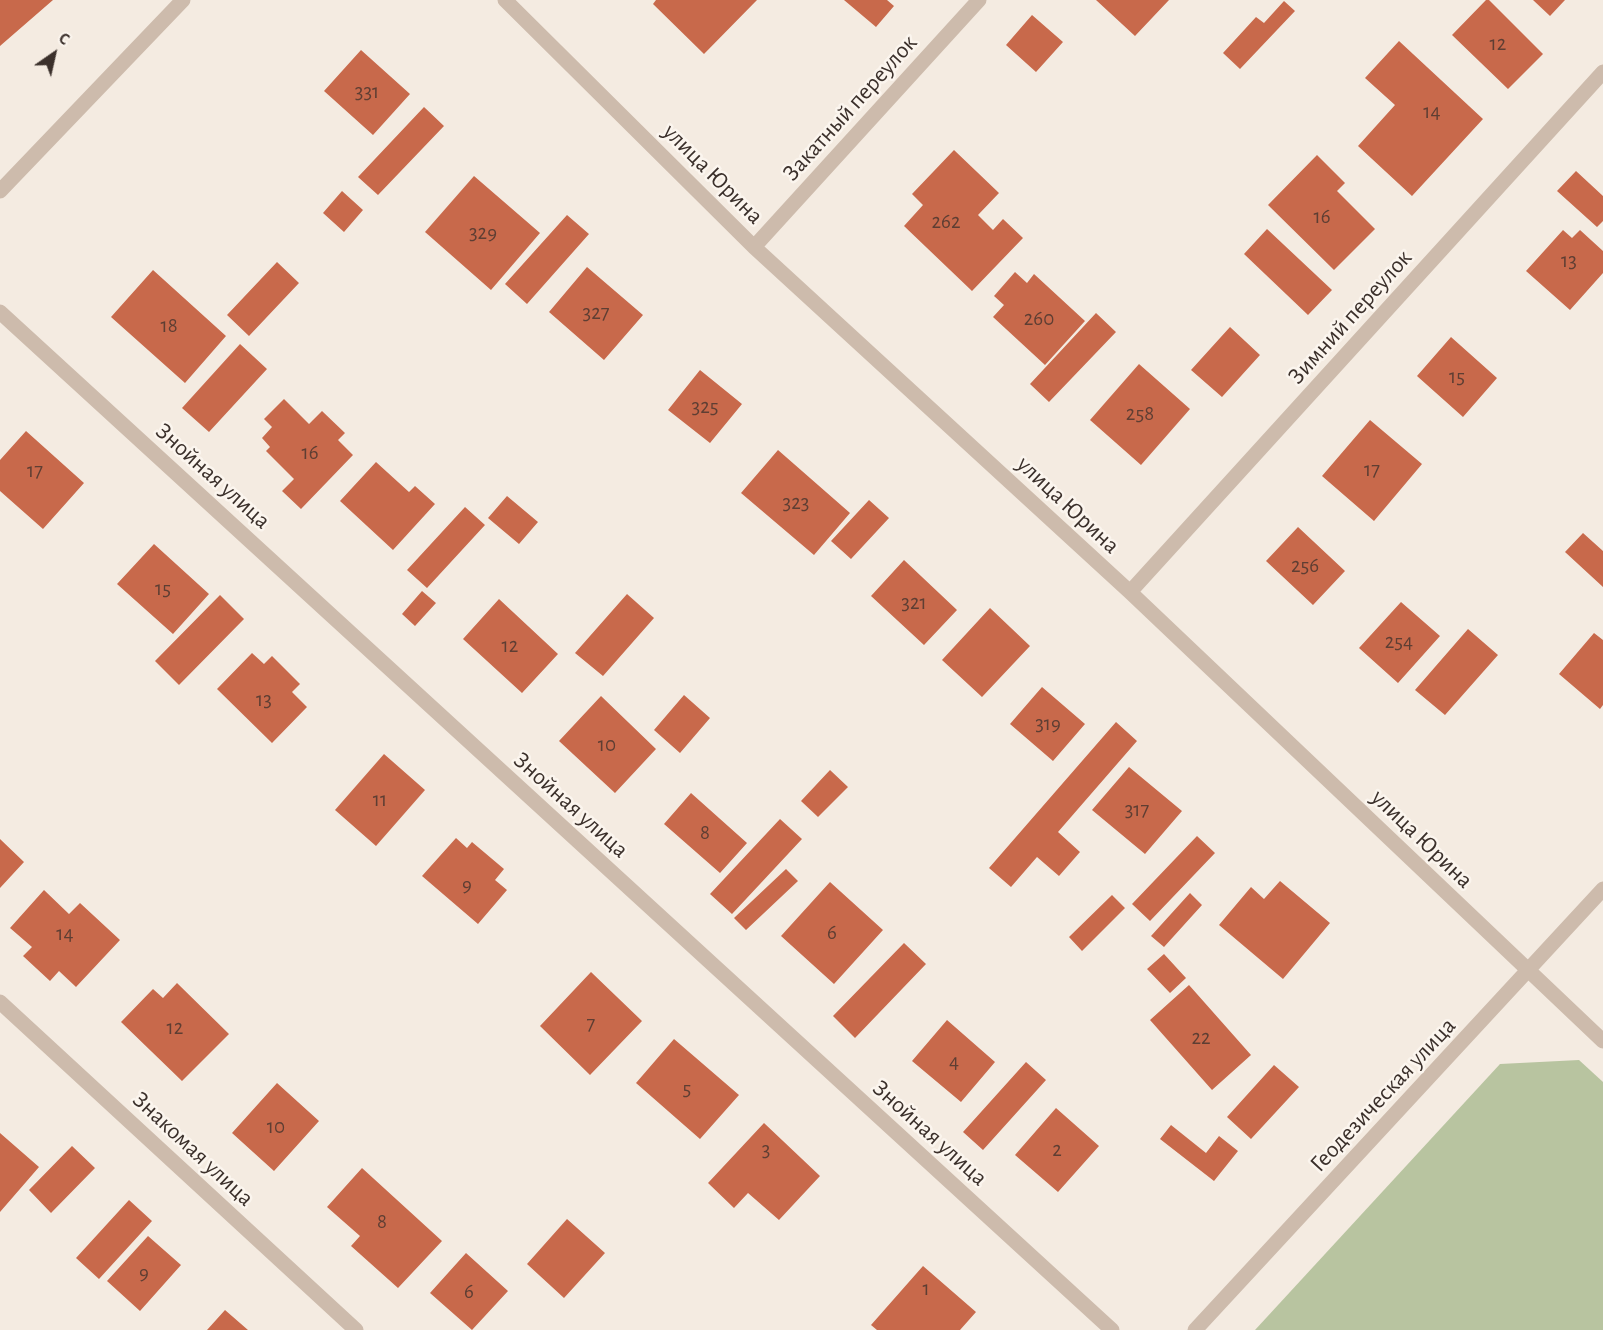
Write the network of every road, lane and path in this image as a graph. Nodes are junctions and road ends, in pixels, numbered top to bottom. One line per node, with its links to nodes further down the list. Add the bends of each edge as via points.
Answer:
1 (183, 0): 5 (street)
2 (505, 0): 6 (street, улица Юрина)
3 (979, 0): 6 (street, Закатный переулок)
4 (1603, 72): 8 (street, Зимний переулок)
5 (0, 191)
6 (754, 247): 8 (street, улица Юрина)
7 (0, 312): 14 (street, Знойная улица)
8 (1130, 592): 10 (street, улица Юрина)
9 (1603, 889): 10 (street, Геодезическая улица)
10 (1528, 971): 12 (street, улица Юрина); 15 (street, Геодезическая улица)
11 (0, 1002): 13 (street, Знакомая улица)
12 (1603, 1041)
13 (356, 1330)
14 (1112, 1330)
15 (1195, 1330)

